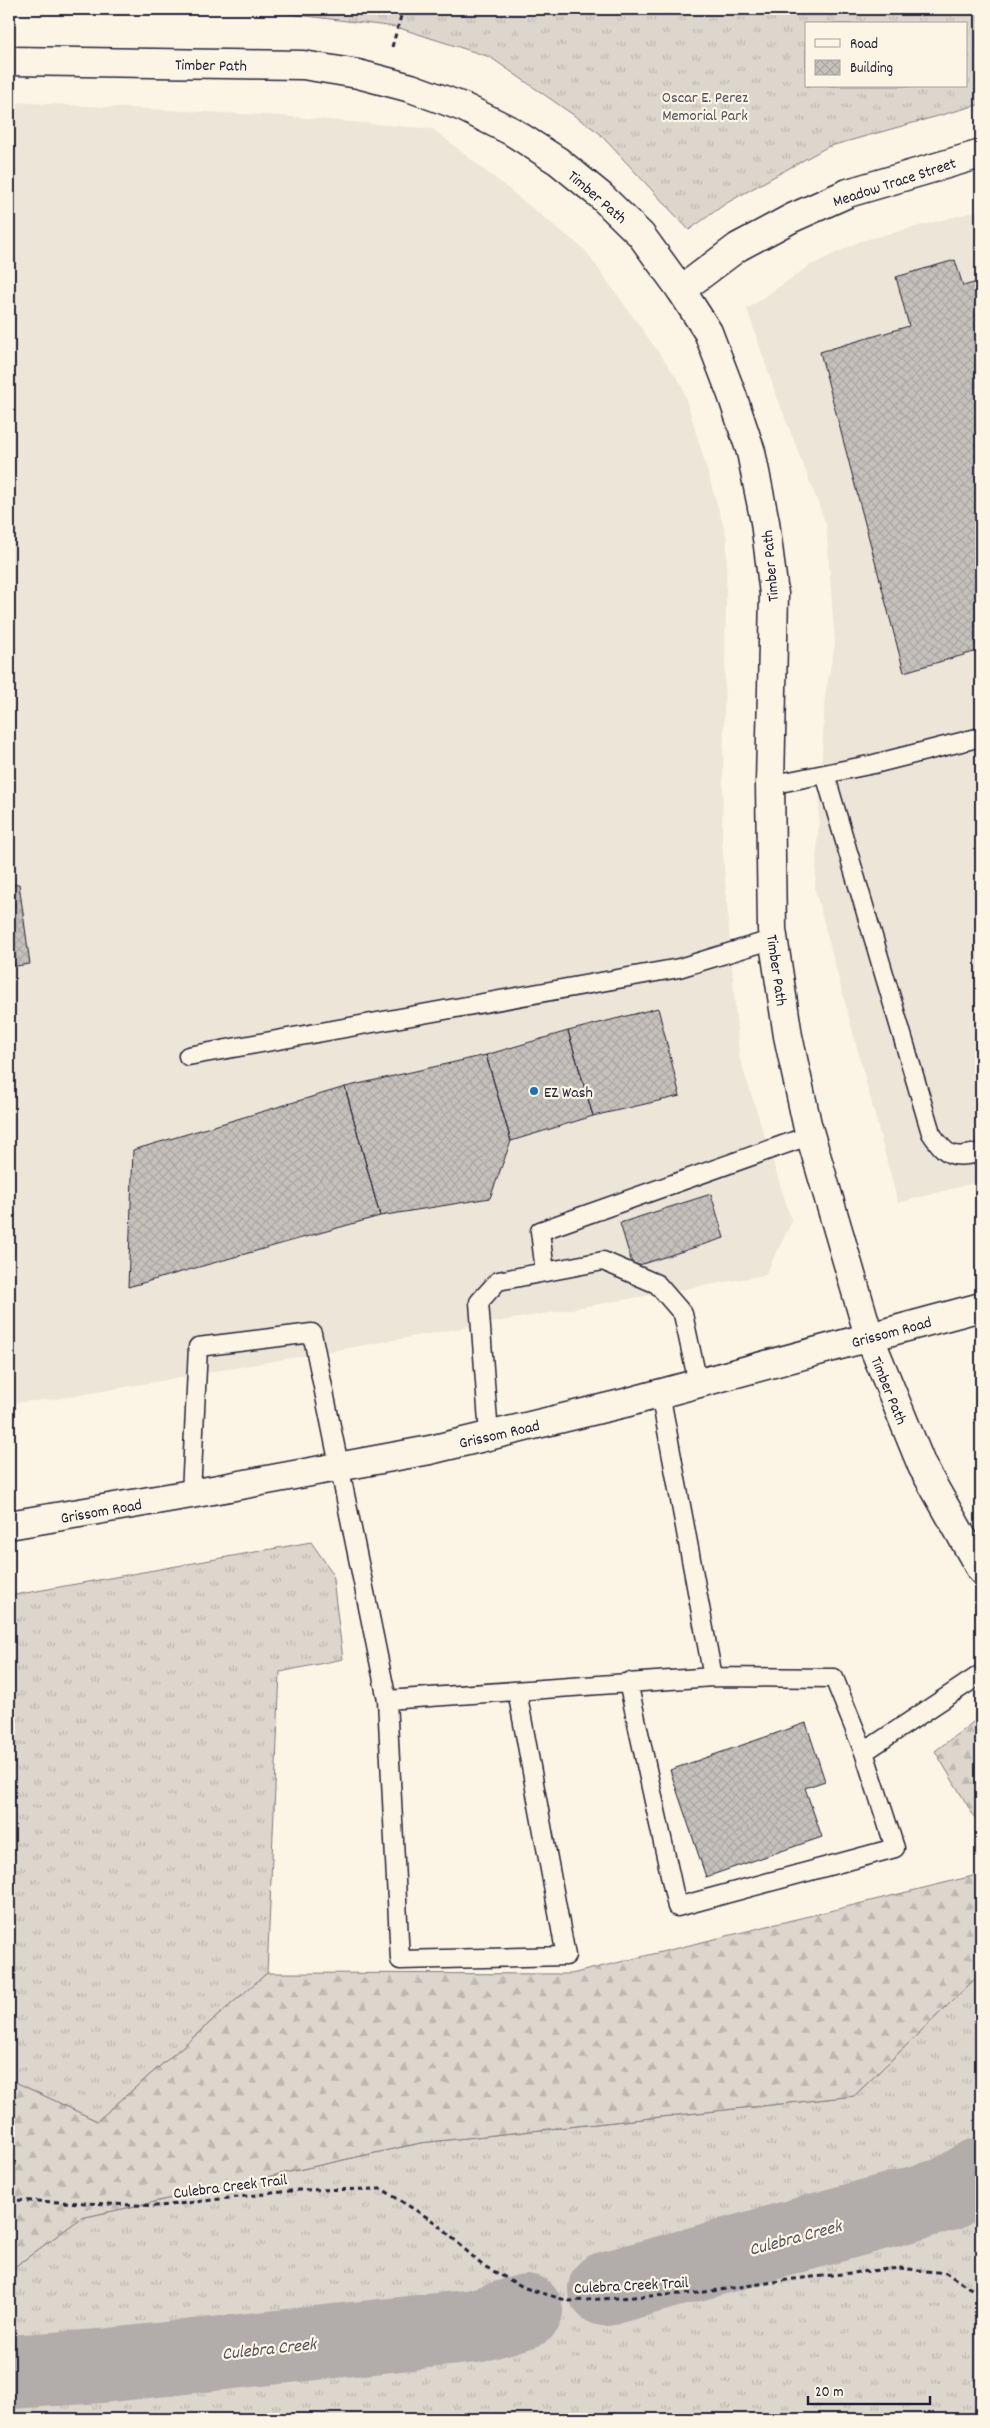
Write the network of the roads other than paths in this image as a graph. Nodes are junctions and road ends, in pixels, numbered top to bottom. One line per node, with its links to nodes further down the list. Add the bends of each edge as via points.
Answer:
1 (9, 61): 3 (street, Timber Path, via 303,65 358,74 411,88 462,107 511,131 558,161 641,235)
2 (981, 154): 3 (street, Meadow Trace Street, via 848,193 792,218 738,247)
3 (682, 290): 6 (street, Timber Path, via 708,332 732,395 751,452 765,522 774,594)
4 (981, 737): 5 (lane)
5 (825, 774): 6 (lane); 10 (lane, via 931,1133 942,1150 961,1157)
6 (770, 785): 7 (street, Timber Path)
7 (774, 939): 8 (lane, via 679,968); 9 (street, Timber Path, via 788,1036)
8 (188, 1056)
9 (810, 1136): 11 (lane, via 540,1231); 13 (street, Timber Path)
10 (981, 1152)
11 (545, 1272): 14 (lane, via 603,1261 657,1284 683,1314); 16 (lane, via 498,1281 479,1302)
12 (981, 1307): 13 (street, Grissom Road)
13 (869, 1336): 14 (street, Grissom Road); 20 (street, Timber Path, via 922,1466)
14 (698, 1383): 15 (street, Grissom Road)
15 (660, 1393): 16 (street, Grissom Road); 22 (lane)
16 (489, 1435): 17 (street, Grissom Road, via 430,1450)
17 (339, 1466): 18 (street, Grissom Road); 18 (lane, via 312,1332 198,1348); 25 (lane)
18 (191, 1494): 19 (street, Grissom Road)
19 (9, 1525)
20 (981, 1570)
21 (981, 1674): 26 (lane)
22 (713, 1677): 23 (lane); 26 (lane, via 834,1678)
23 (628, 1682): 24 (lane); 26 (lane, via 677,1907 895,1848)
24 (517, 1691): 25 (lane); 25 (lane, via 566,1956 400,1960)
25 (388, 1700)
26 (864, 1752)

